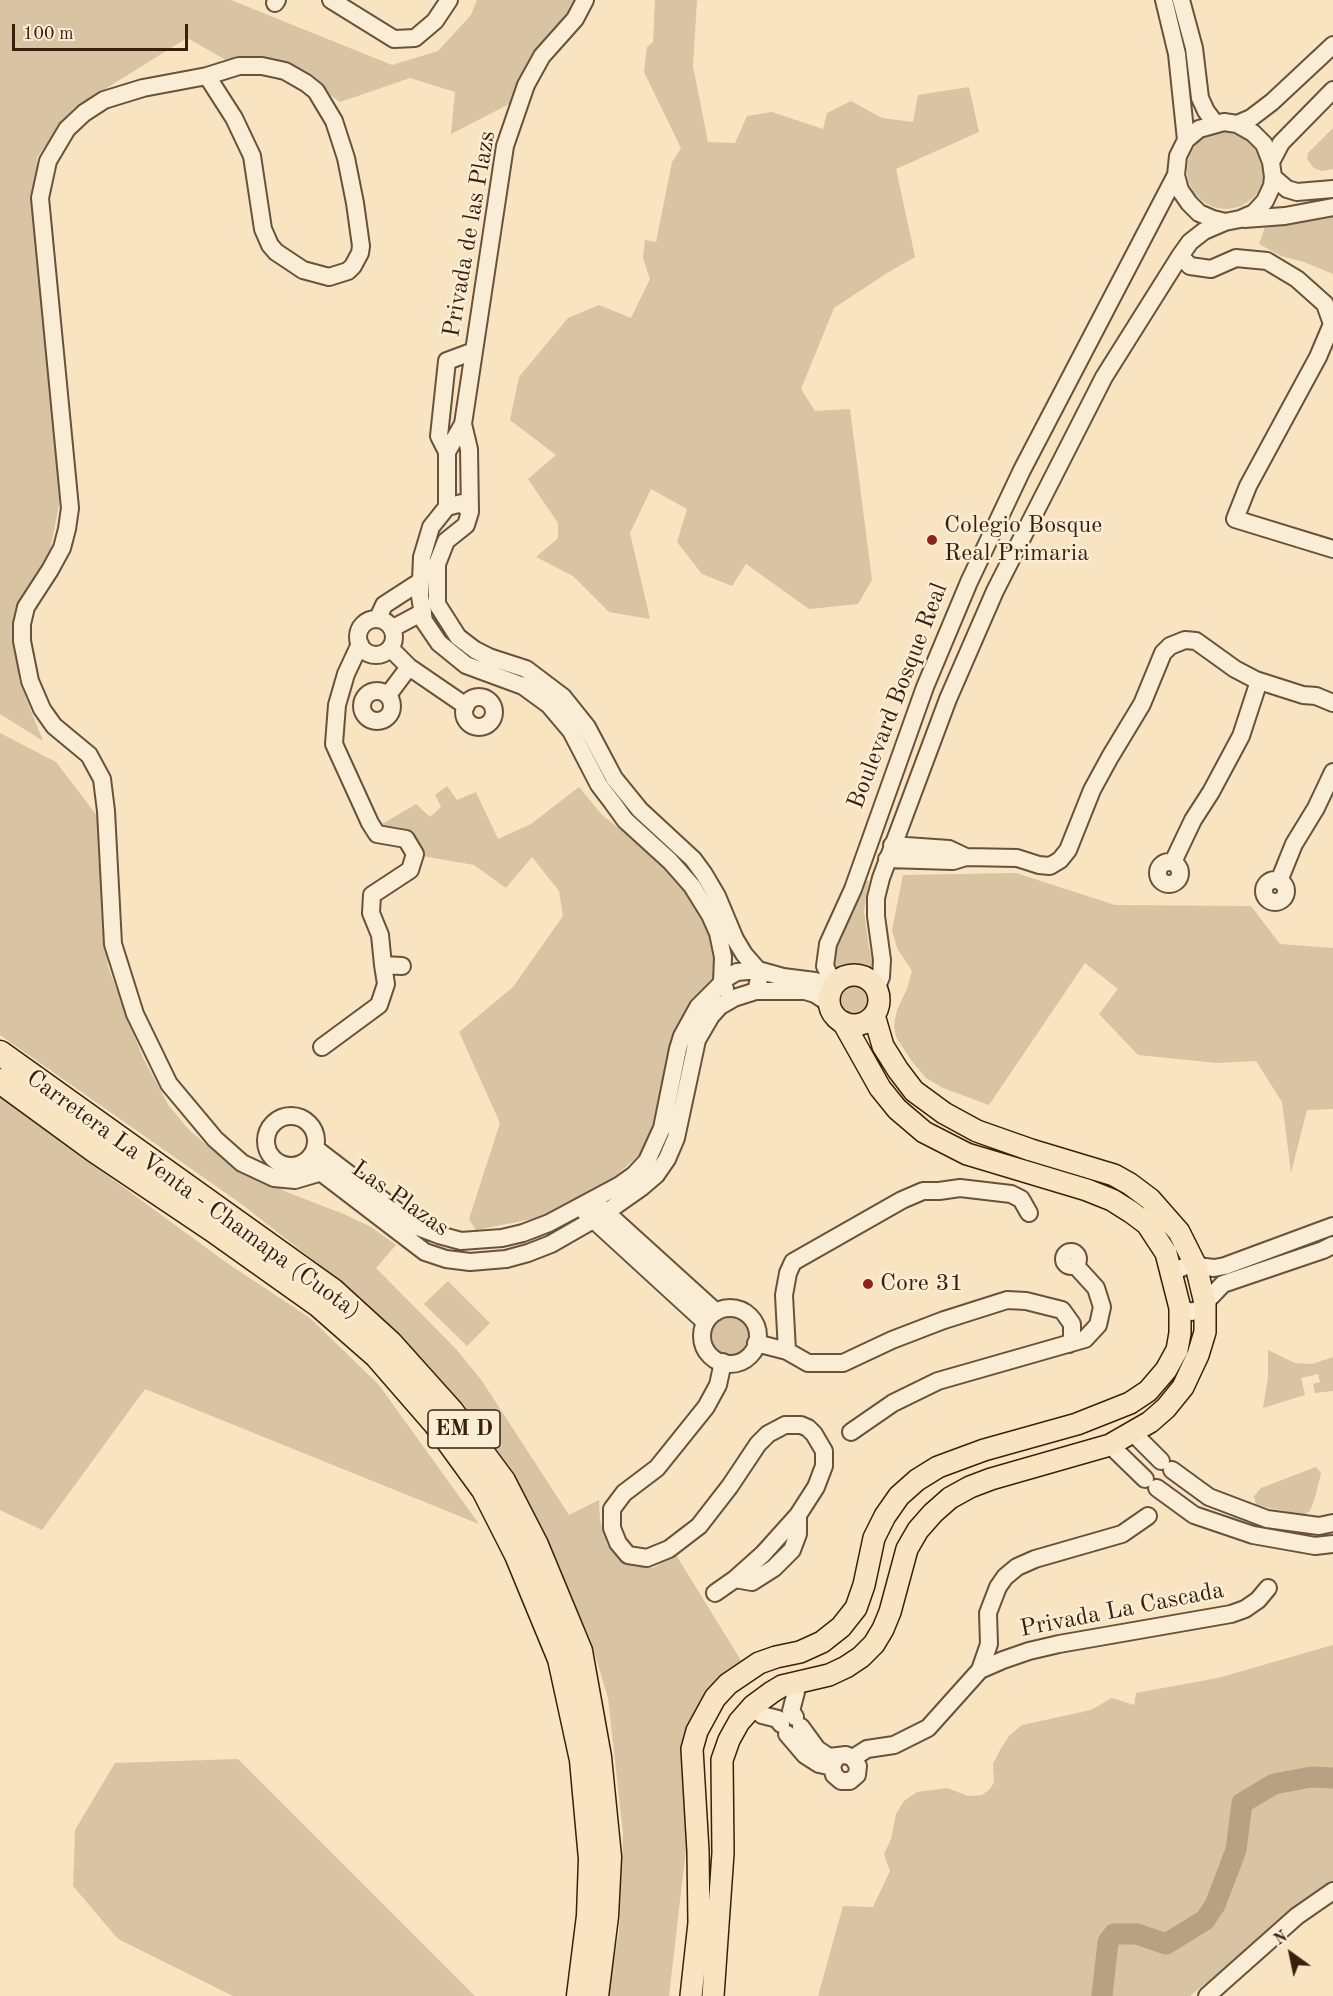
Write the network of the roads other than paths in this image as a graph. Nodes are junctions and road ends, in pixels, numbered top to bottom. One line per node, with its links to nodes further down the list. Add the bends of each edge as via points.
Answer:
1 (331, 0): 2 (street, via 394,39 415,38 435,21)
2 (450, 0)
3 (585, 0): 18 (street, Privada de las Plazs, via 575,19 542,56 526,85 505,146)
4 (1164, 0): 11 (street, via 1177,54)
5 (1181, 0): 9 (street, via 1194,48 1200,98)
6 (1333, 45): 10 (street, via 1272,102)
7 (207, 76): 7 (street, via 239,66 274,68 296,76 323,101 346,158 361,246 358,260 348,271 329,277 303,270 282,258 270,245 263,229 252,156); 57 (street, via 142,88 93,106 67,129 45,167 40,198 70,508 62,548 26,607 22,641 30,681 42,709 54,726 88,755 102,778 113,944 135,1014 169,1084 215,1139 242,1163 274,1178 295,1180)
8 (1333, 90): 12 (street, via 1281,143)
9 (1215, 123): 10 (street); 11 (street)
10 (1237, 124): 12 (street, via 1263,144)
11 (1186, 140): 13 (street, via 1178,156)
12 (1272, 169): 14 (street, via 1287,189); 16 (street, via 1265,201 1254,213)
13 (1176, 175): 16 (street, via 1180,190 1200,213); 29 (street, Boulevard Bosque Real, via 1022,470)
14 (1333, 189)
15 (1333, 207): 16 (street)
16 (1233, 221): 17 (street, Boulevard Bosque Real, via 1204,231)
17 (1180, 256): 24 (street, via 1190,266 1211,269 1236,258 1267,261 1297,279 1325,304 1332,324 1248,486 1235,519); 32 (street, Boulevard Bosque Real, via 1104,377)
18 (474, 351): 19 (street, Privada de las Plazs); 21 (street, via 447,361 439,436)
19 (464, 424): 20 (street, Privada de las Plazs); 21 (street, Privada de las Plazs)
20 (469, 449): 21 (street); 23 (street, Privada de las Plazs)
21 (447, 452): 22 (street)
22 (447, 507): 23 (street, via 462,503); 25 (street, via 431,527)
23 (470, 512): 46 (street, via 466,525 446,541 437,564 437,604 442,612 458,637 475,650 526,669 563,697 587,727 614,778 704,874 735,939)
24 (1330, 543)
25 (420, 581): 26 (street); 27 (street, via 384,605)
26 (423, 612): 28 (street); 47 (street, via 424,621 439,643 466,665 523,686 549,705 571,731 599,785 626,820 682,875 710,915 723,957)
27 (378, 618): 28 (street); 30 (street, via 363,624 358,634)
28 (393, 628): 31 (street)
29 (944, 641): 32 (street); 50 (street, Boulevard Bosque Real, via 853,889 828,944 825,966)
30 (360, 644): 33 (street); 35 (street)
31 (390, 648): 33 (street); 34 (street)
32 (968, 650): 41 (street, Boulevard Bosque Real)
33 (374, 655): 35 (street)
34 (409, 667): 37 (street); 39 (street)
35 (346, 674): 44 (street, via 337,705 334,744 377,834 406,839 415,854 410,870 372,895 371,913 380,935)
36 (1259, 681): 38 (street); 41 (street, via 1196,641 1185,640 1170,646 1163,653 1142,704 1092,790 1068,850 1050,866 1017,858 966,857 953,861); 42 (street, via 1241,736)
37 (388, 695)
38 (1333, 704)
39 (466, 706)
40 (1333, 772): 43 (street)
41 (889, 852): 48 (street, Boulevard Bosque Real, via 876,898 882,960)
42 (1173, 862)
43 (1279, 881)
44 (383, 965): 45 (street); 54 (street, via 386,984 379,1005)
45 (402, 966)
46 (758, 970): 47 (street, via 737,972); 49 (street); 50 (street, via 815,981)
47 (722, 982): 51 (street); 58 (street, Las Plazas, via 698,1007 682,1036 662,1128 647,1161 620,1185)
48 (876, 989): 50 (main road, via 866,978 852,975 839,980); 52 (main road, via 879,1002)
49 (756, 991): 50 (street); 51 (street)
50 (832, 992): 53 (main road, via 834,1014)
51 (734, 998): 60 (street, Las Plazas, via 711,1016 697,1040 676,1138 667,1159 642,1187)
52 (874, 1015): 53 (main road, via 863,1023); 63 (main road, via 883,1046 914,1091 977,1131 1130,1184 1167,1217)
53 (843, 1023): 64 (main road, via 880,1088 924,1132 967,1154 1112,1200 1147,1224 1166,1253)
54 (322, 1047)
55 (0, 1053): 86 (highway, Carretera La Venta - Chamapa (Cuota) / EM D, via 333,1291 390,1343 451,1411 503,1481 536,1545 580,1651 599,1757 609,1857)
56 (0, 1081): 85 (highway, Carretera La Venta - Chamapa (Cuota) / EM D, via 319,1305 376,1355 436,1425 484,1490 518,1555 560,1659 582,1760 591,1859)
57 (322, 1172): 58 (street, Las Plazas, via 311,1154 418,1227 461,1241 524,1233); 60 (street, Las Plazas, via 425,1252 446,1259 506,1259 551,1244)
58 (587, 1204): 60 (street)
59 (1029, 1213): 70 (street, via 1020,1199 1011,1194 960,1188 924,1191 793,1262 784,1294)
60 (599, 1216): 67 (street)
61 (1331, 1237): 63 (street, via 1225,1266); 65 (street, via 1323,1250 1223,1284)
62 (1075, 1265): 69 (street, via 1096,1288 1102,1306 1098,1325 1086,1339)
63 (1196, 1266): 64 (street, via 1182,1266); 65 (main road)
64 (1170, 1273): 66 (main road)
65 (1205, 1303): 66 (street, via 1192,1312); 73 (main road, via 1205,1332 1183,1387 1166,1408)
66 (1180, 1308): 87 (main road, via 1177,1350 1148,1391 1118,1409 976,1453 938,1467 917,1480 885,1516 874,1538 856,1608 841,1627 822,1642 751,1668 715,1698 692,1749 699,1923)
67 (711, 1317): 68 (street, via 724,1308 734,1308 750,1317 755,1325); 71 (street, via 702,1338 704,1346 708,1354)
68 (756, 1343): 70 (street); 71 (street, via 740,1362)
69 (1069, 1344): 70 (street, via 1072,1324 1062,1310 1007,1300 944,1320 843,1363 808,1363); 72 (street, via 938,1381 893,1403)
70 (788, 1351)
71 (723, 1362): 79 (street, via 718,1385 700,1414 657,1468 624,1493 612,1509 612,1528 628,1555 647,1558 669,1549 699,1526 768,1434 785,1425 808,1428 824,1451 821,1477 798,1515 798,1534 792,1550 752,1582 735,1579)
72 (851, 1432)
73 (1132, 1433): 74 (main road); 76 (street, via 1167,1466 1209,1497 1267,1519 1319,1526)
74 (1110, 1445): 77 (street, via 1151,1484 1194,1515 1253,1535 1315,1546); 81 (main road, via 991,1479 950,1498 926,1521 907,1549 890,1612 874,1644 861,1657 830,1675)
75 (1148, 1516): 80 (street, Privada La Cascada, via 1122,1534 1035,1559 1005,1577 988,1613 989,1644)
76 (1333, 1523)
77 (1333, 1544)
78 (1268, 1588): 80 (street, Privada La Cascada, via 1258,1600 1231,1614 1059,1644)
79 (714, 1593)
80 (980, 1670): 83 (street, Privada La Cascada, via 928,1728 894,1745 867,1749 841,1760 817,1749)
81 (796, 1682): 82 (main road); 83 (street)
82 (753, 1706): 83 (street, Privada La Cascada, via 762,1715); 88 (main road, via 739,1722 722,1760 723,1853)
83 (789, 1722)
84 (1333, 1891): 89 (street, via 1297,1916)
85 (579, 1996)
86 (596, 1996)
87 (691, 1996)
88 (714, 1996)
89 (1207, 1996)

